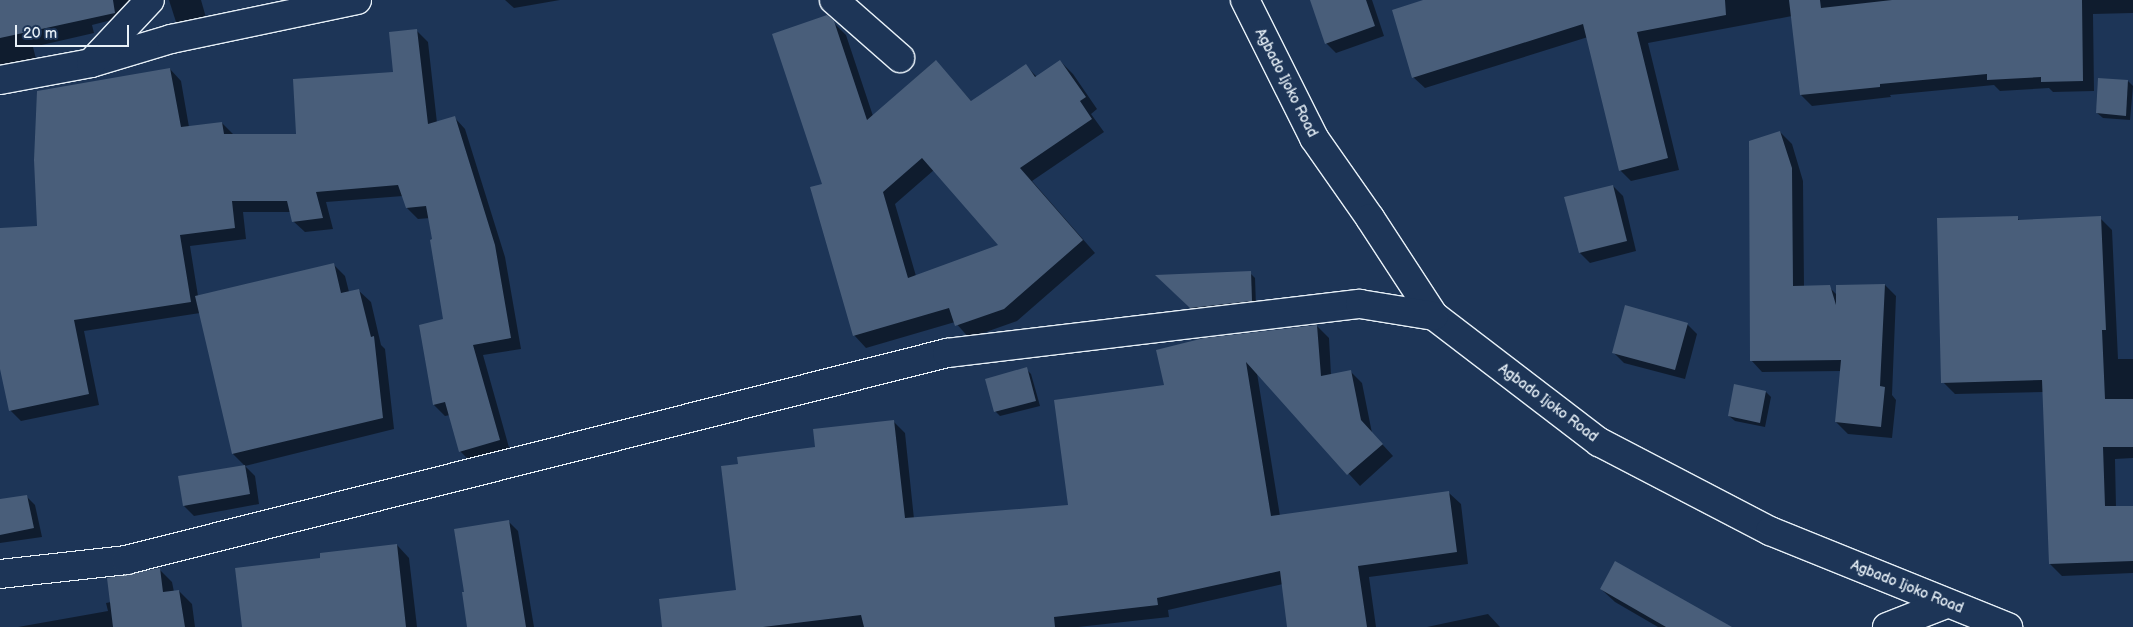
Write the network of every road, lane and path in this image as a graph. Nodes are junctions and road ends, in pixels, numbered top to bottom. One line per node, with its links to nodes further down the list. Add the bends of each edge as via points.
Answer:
1 (150, 0): 6 (street)
2 (357, 0): 6 (street, via 171,39)
3 (834, 0): 5 (street)
4 (1245, 0): 8 (street, Agbado Ijoko Road, via 1314,138)
5 (900, 58)
6 (91, 63): 7 (street)
7 (0, 80)
8 (1434, 316): 9 (street, via 1360,304 947,353 126,560); 10 (street, Agbado Ijoko Road, via 1599,442 1770,531)
9 (0, 574)
10 (1946, 604): 11 (street); 12 (street, Agbado Ijoko Road)
11 (1887, 627)
12 (2008, 627)

